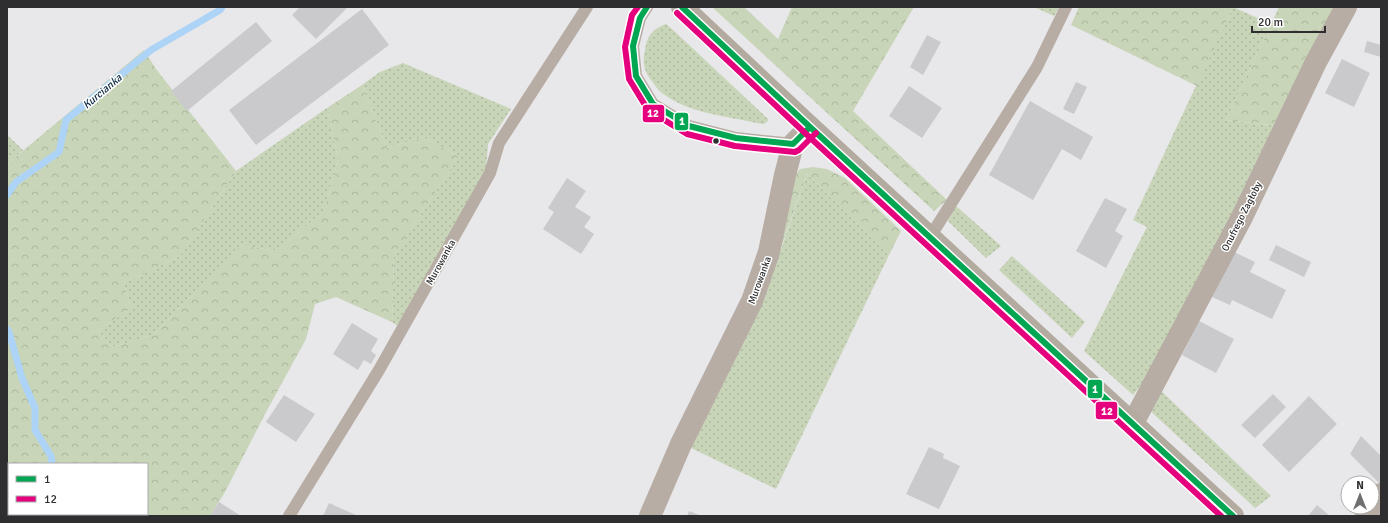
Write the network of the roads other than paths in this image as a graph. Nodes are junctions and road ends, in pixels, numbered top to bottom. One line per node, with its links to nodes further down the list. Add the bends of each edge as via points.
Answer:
1 (587, 7): 11 (lane, Murowanka, via 499,143 490,173 379,370)
2 (647, 7): 7 (lane, via 640,18 633,46 636,76 653,104 689,126 736,138)
3 (682, 7): 6 (main road)
4 (1066, 7): 8 (lane, via 1037,67)
5 (1346, 7): 9 (street, Onufrego Zagłoby, via 1316,62 1242,217)
6 (810, 127): 7 (street, Murowanka); 8 (main road)
7 (793, 144): 12 (street, Murowanka, via 784,175 769,252 752,301 681,444)
8 (930, 237): 9 (main road)
9 (1133, 422): 13 (main road)
10 (1381, 494): 14 (street)
11 (289, 516)
12 (650, 516)
13 (1233, 516)
14 (1366, 516)

